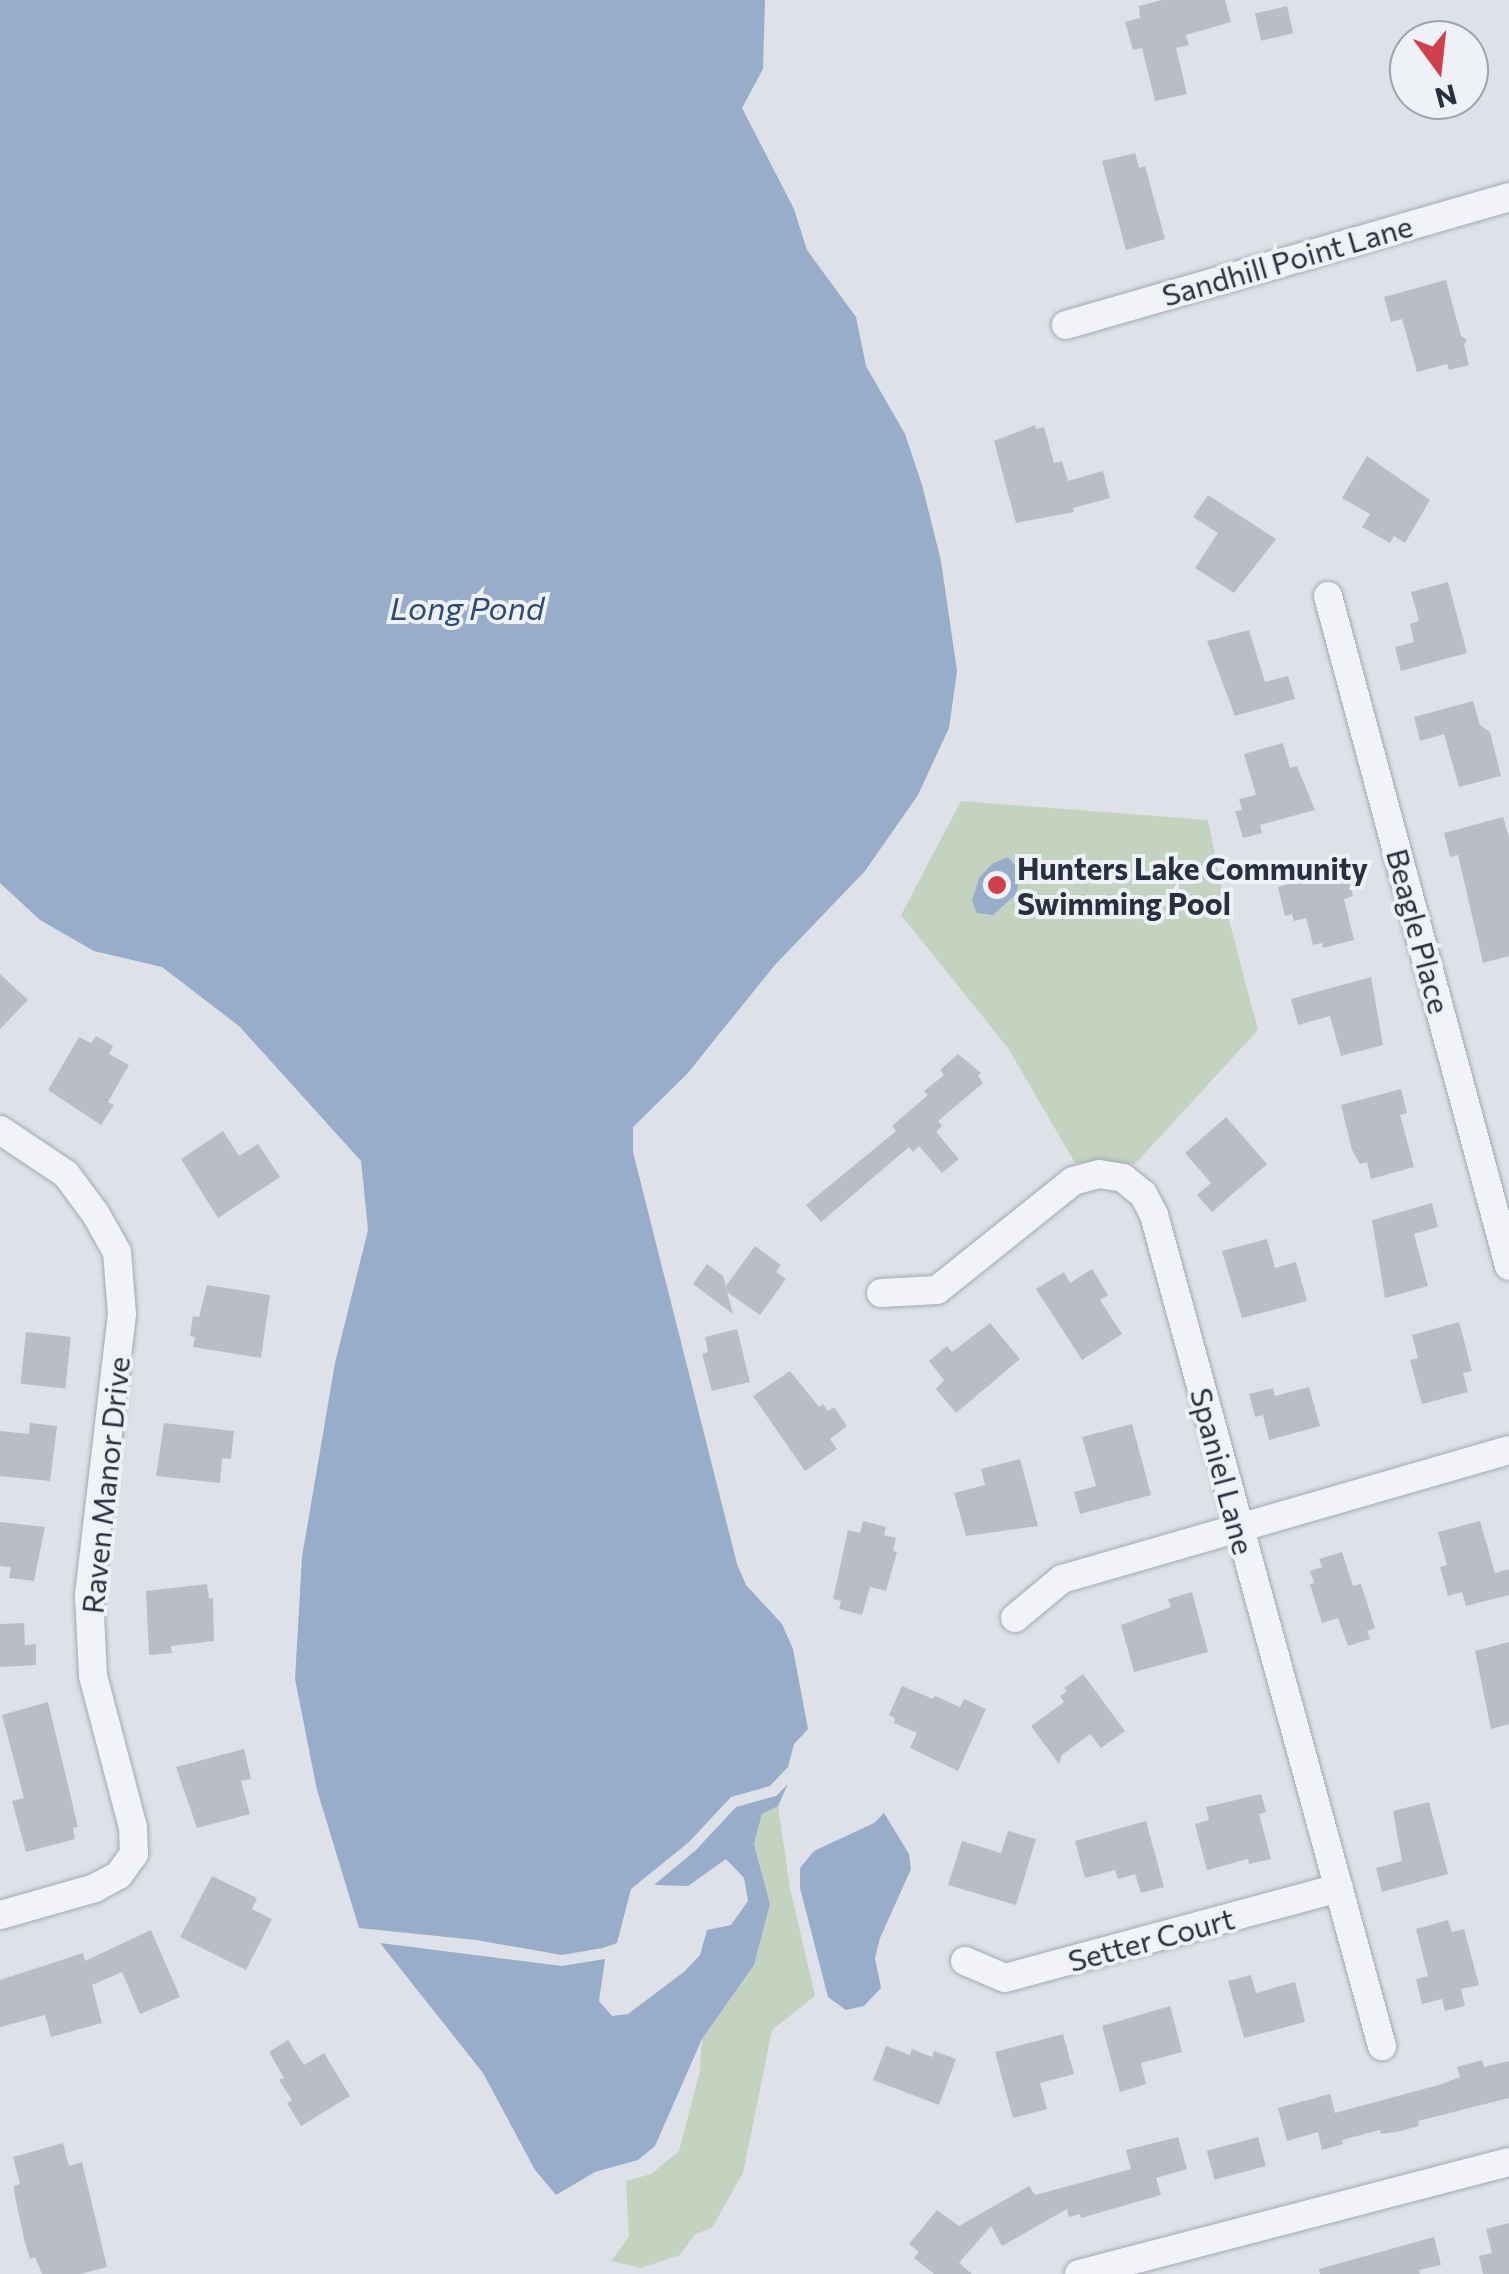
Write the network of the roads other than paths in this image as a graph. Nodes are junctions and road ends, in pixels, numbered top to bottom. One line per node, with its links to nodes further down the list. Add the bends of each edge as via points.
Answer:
1 (1509, 197): 2 (street, Sandhill Point Lane)
2 (1066, 325)
3 (1328, 596): 5 (street, Beagle Place)
4 (0, 1130): 11 (street, Raven Manor Drive, via 66,1174 116,1252 122,1314 90,1594 92,1676 133,1827 134,1854 119,1875 95,1888)
5 (1509, 1266)
6 (880, 1292): 8 (street, Spaniel Lane, via 937,1290 1072,1181 1099,1174 1123,1178 1144,1194 1154,1215)
7 (1509, 1450): 8 (street)
8 (1238, 1528): 9 (street, via 1062,1579); 10 (street, Spaniel Lane)
9 (1015, 1618)
10 (1339, 1888): 12 (street, Setter Court, via 1005,1978); 13 (street, Spaniel Lane)
11 (0, 1915)
12 (965, 1961)
13 (1382, 2046)
14 (1509, 2162): 15 (street)
15 (1079, 2274)

